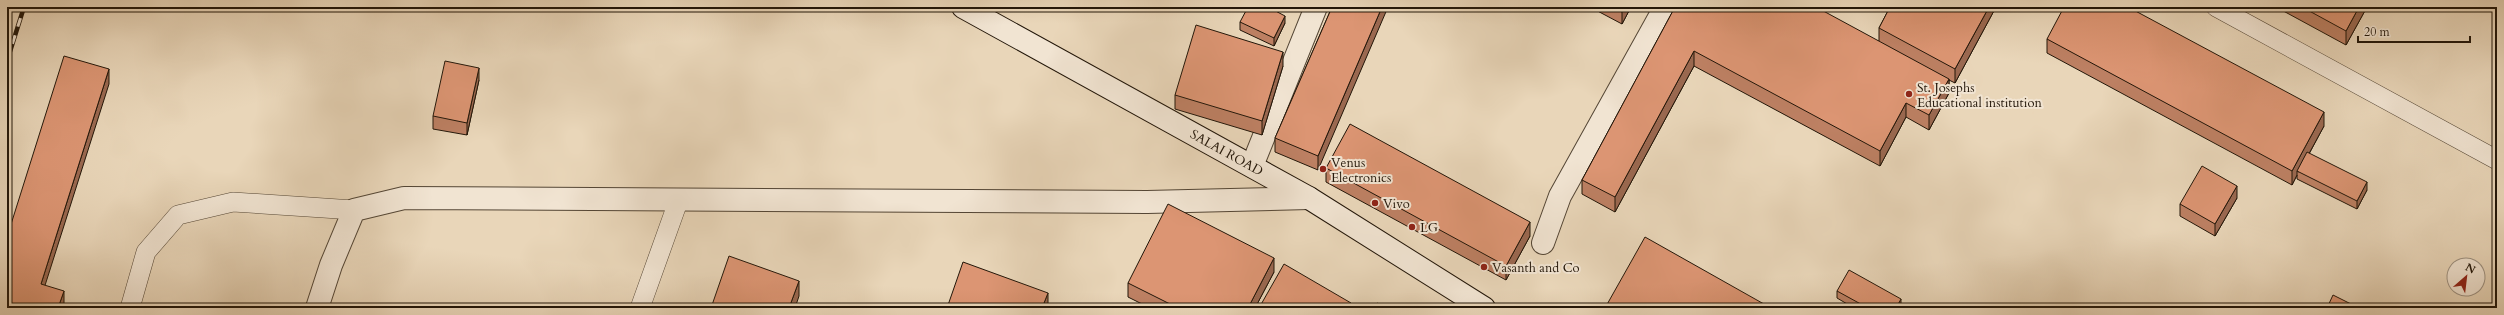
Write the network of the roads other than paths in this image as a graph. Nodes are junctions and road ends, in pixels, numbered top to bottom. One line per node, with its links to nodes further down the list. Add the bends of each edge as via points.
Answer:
1 (963, 7): 6 (street, SALAI ROAD)
2 (1316, 7): 6 (street)
3 (1665, 7): 10 (street, via 1560,196)
4 (2216, 7): 5 (lane)
5 (2497, 160)
6 (1252, 166): 7 (street, SALAI ROAD)
7 (1309, 198): 8 (street, via 1147,202); 14 (street, SALAI ROAD)
8 (679, 199): 9 (street, via 404,198); 13 (lane)
9 (354, 210): 11 (lane, via 233,202 178,215 146,252); 12 (street, via 331,264)
10 (1543, 243)
11 (130, 308)
12 (317, 308)
13 (640, 308)
14 (1484, 308)

